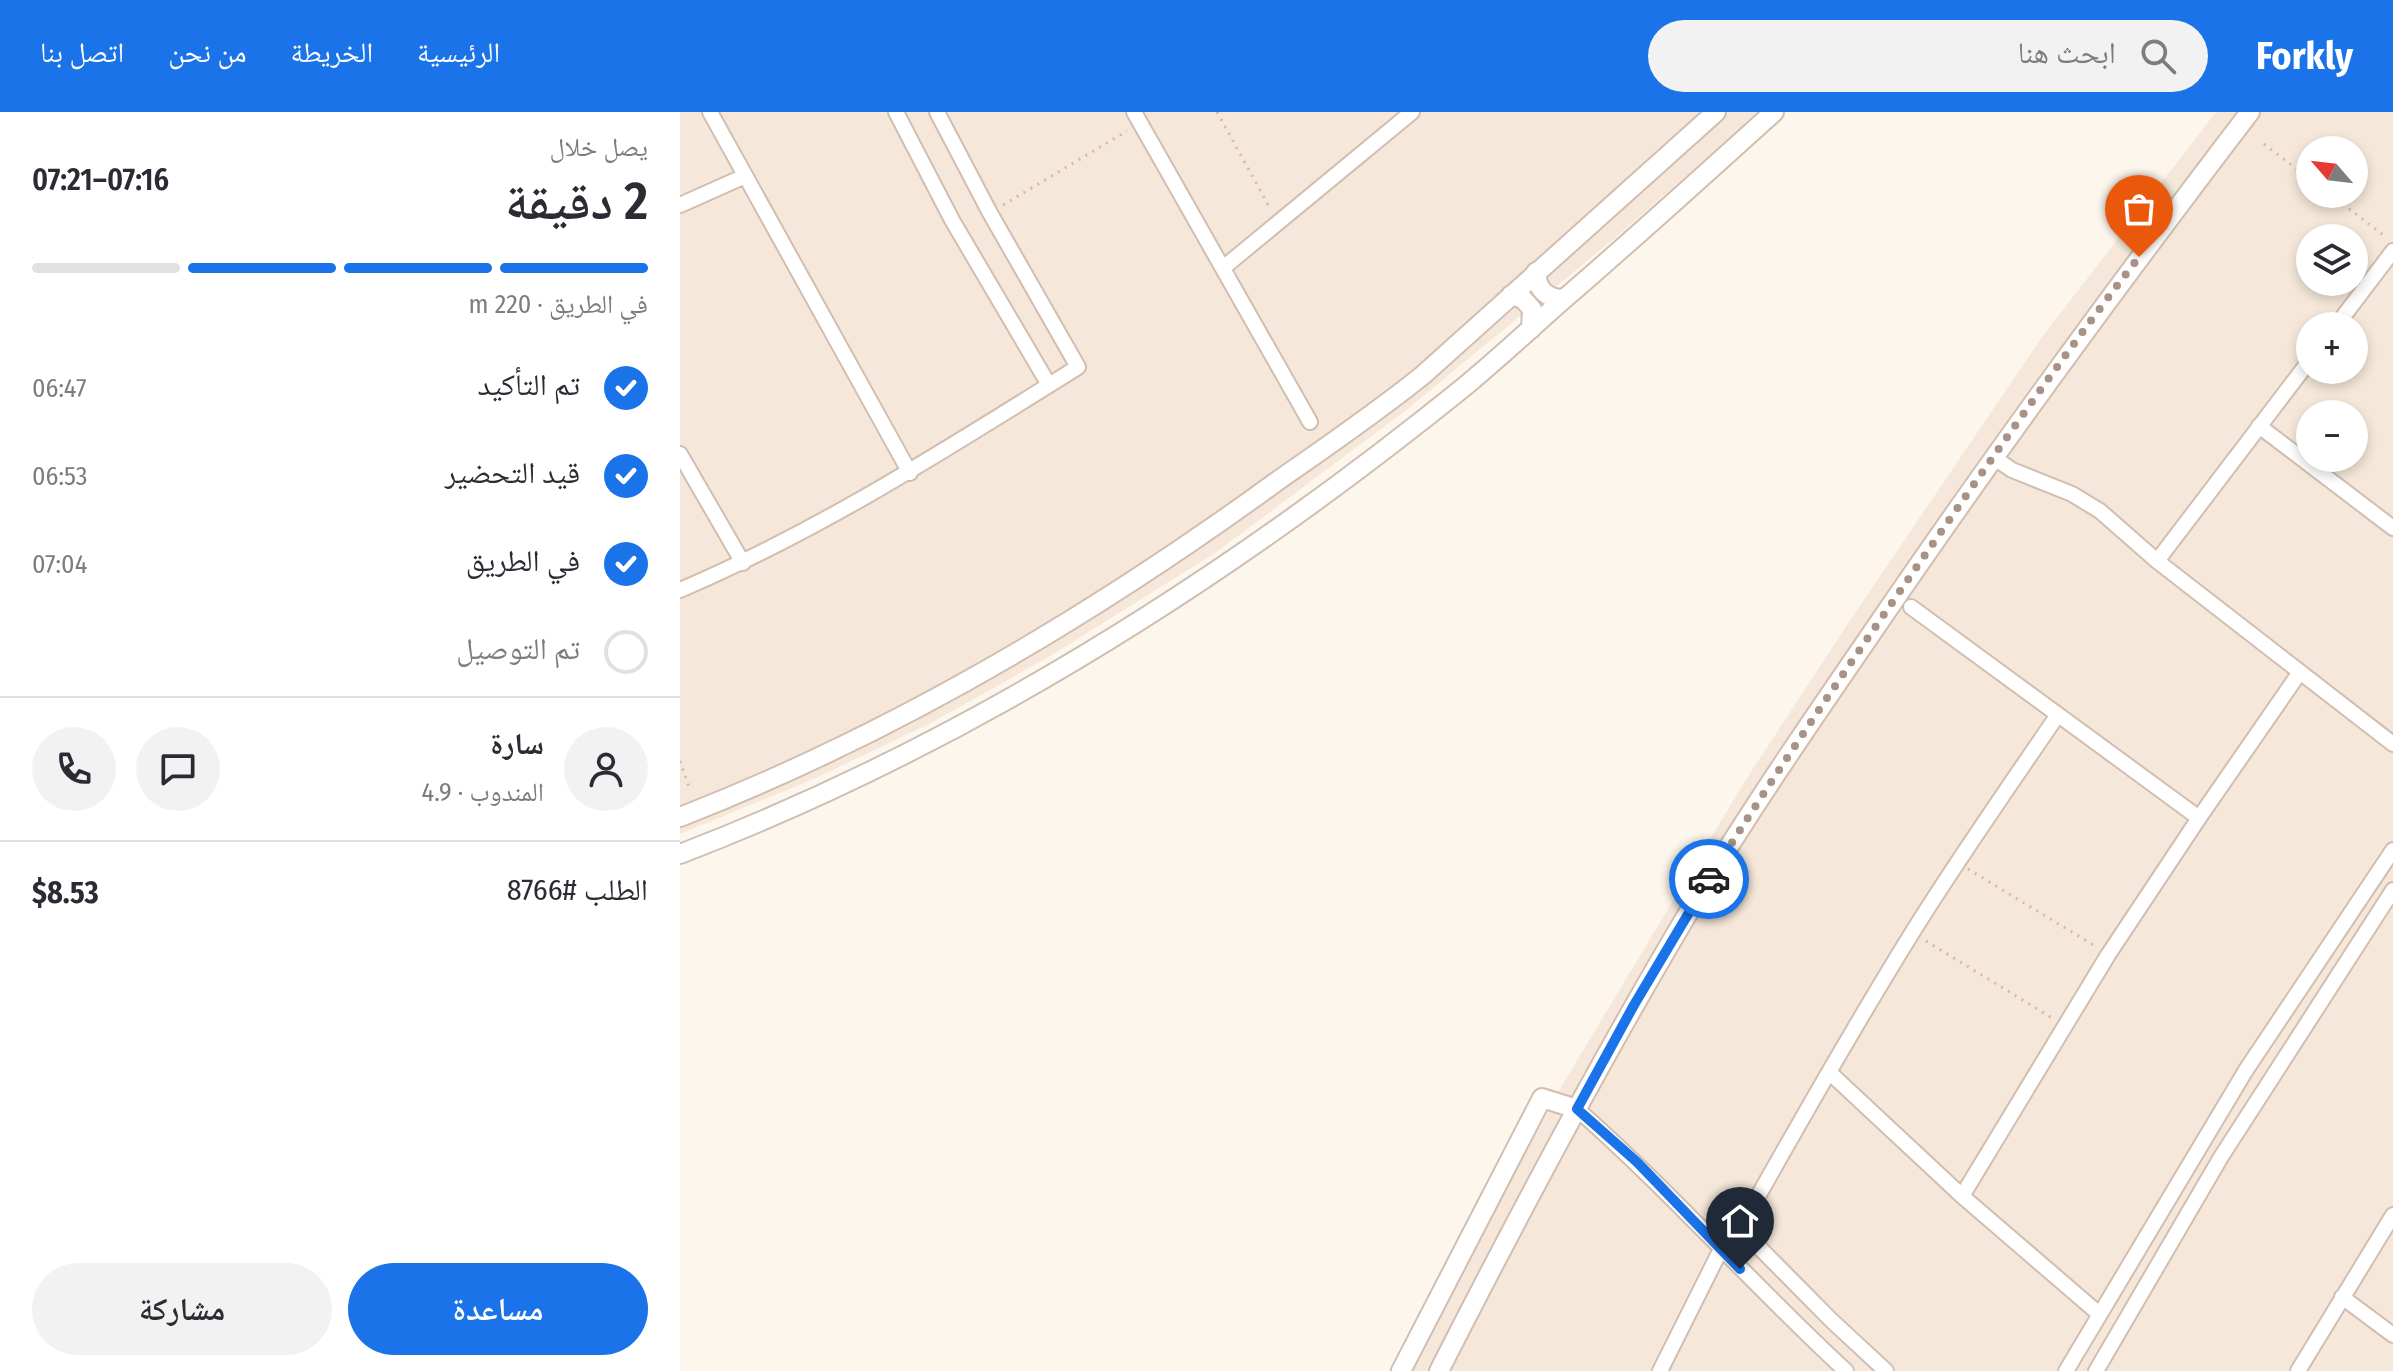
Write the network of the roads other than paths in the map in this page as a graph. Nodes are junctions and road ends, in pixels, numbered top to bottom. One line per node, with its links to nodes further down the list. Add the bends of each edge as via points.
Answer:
1 (710, 112): 9 (street)
2 (896, 112): 19 (street)
3 (937, 112): 19 (street, via 1078,367)
4 (1412, 112): 12 (street)
5 (1716, 112): 13 (street)
6 (1774, 112): 15 (street)
7 (2250, 112): 23 (street)
8 (1137, 117): 12 (street)
9 (745, 176): 10 (street); 24 (street)
10 (680, 205)
11 (2393, 251): 16 (street)
12 (1223, 268): 20 (street)
13 (1536, 272): 14 (street); 15 (street, via 1543,293)
14 (1511, 295): 17 (street, via 1532,309); 33 (street, via 1387,404 1221,523 1068,623 850,741)
15 (1564, 299): 17 (street)
16 (2347, 312)
17 (1531, 329): 36 (street, via 1464,387 1268,535 1081,658 877,767)
18 (2296, 378): 21 (street)
19 (1049, 385): 24 (street)
20 (1310, 422)
21 (2259, 426): 25 (street); 26 (street)
22 (680, 454): 27 (street)
23 (1993, 457): 26 (street, via 2021,475 2086,501); 39 (street, via 1779,769 1656,967)
24 (910, 473): 27 (street)
25 (2393, 528)
26 (2157, 561): 30 (street)
27 (743, 563): 28 (street)
28 (680, 590)
29 (1911, 607): 31 (street)
30 (2300, 672): 32 (street); 34 (street)
31 (2057, 716): 34 (street); 38 (street, via 1912,932)
32 (2393, 744)
33 (680, 817)
34 (2199, 818): 40 (street, via 2064,1025)
35 (2393, 850): 44 (street, via 2246,1070)
36 (680, 854)
37 (2393, 890): 52 (street, via 2221,1157)
38 (1829, 1072): 40 (street); 50 (street, via 1740,1228)
39 (1577, 1109): 42 (street); 46 (street, via 1542,1098); 47 (street)
40 (1962, 1196): 44 (street)
41 (2393, 1215): 43 (street)
42 (1721, 1249): 48 (street); 49 (street)
43 (2342, 1297): 45 (street); 53 (street)
44 (2098, 1313): 51 (street)
45 (2393, 1335)
46 (1401, 1371)
47 (1439, 1371)
48 (1660, 1371)
49 (1846, 1371)
50 (1886, 1371)
51 (2066, 1371)
52 (2096, 1371)
53 (2298, 1371)

